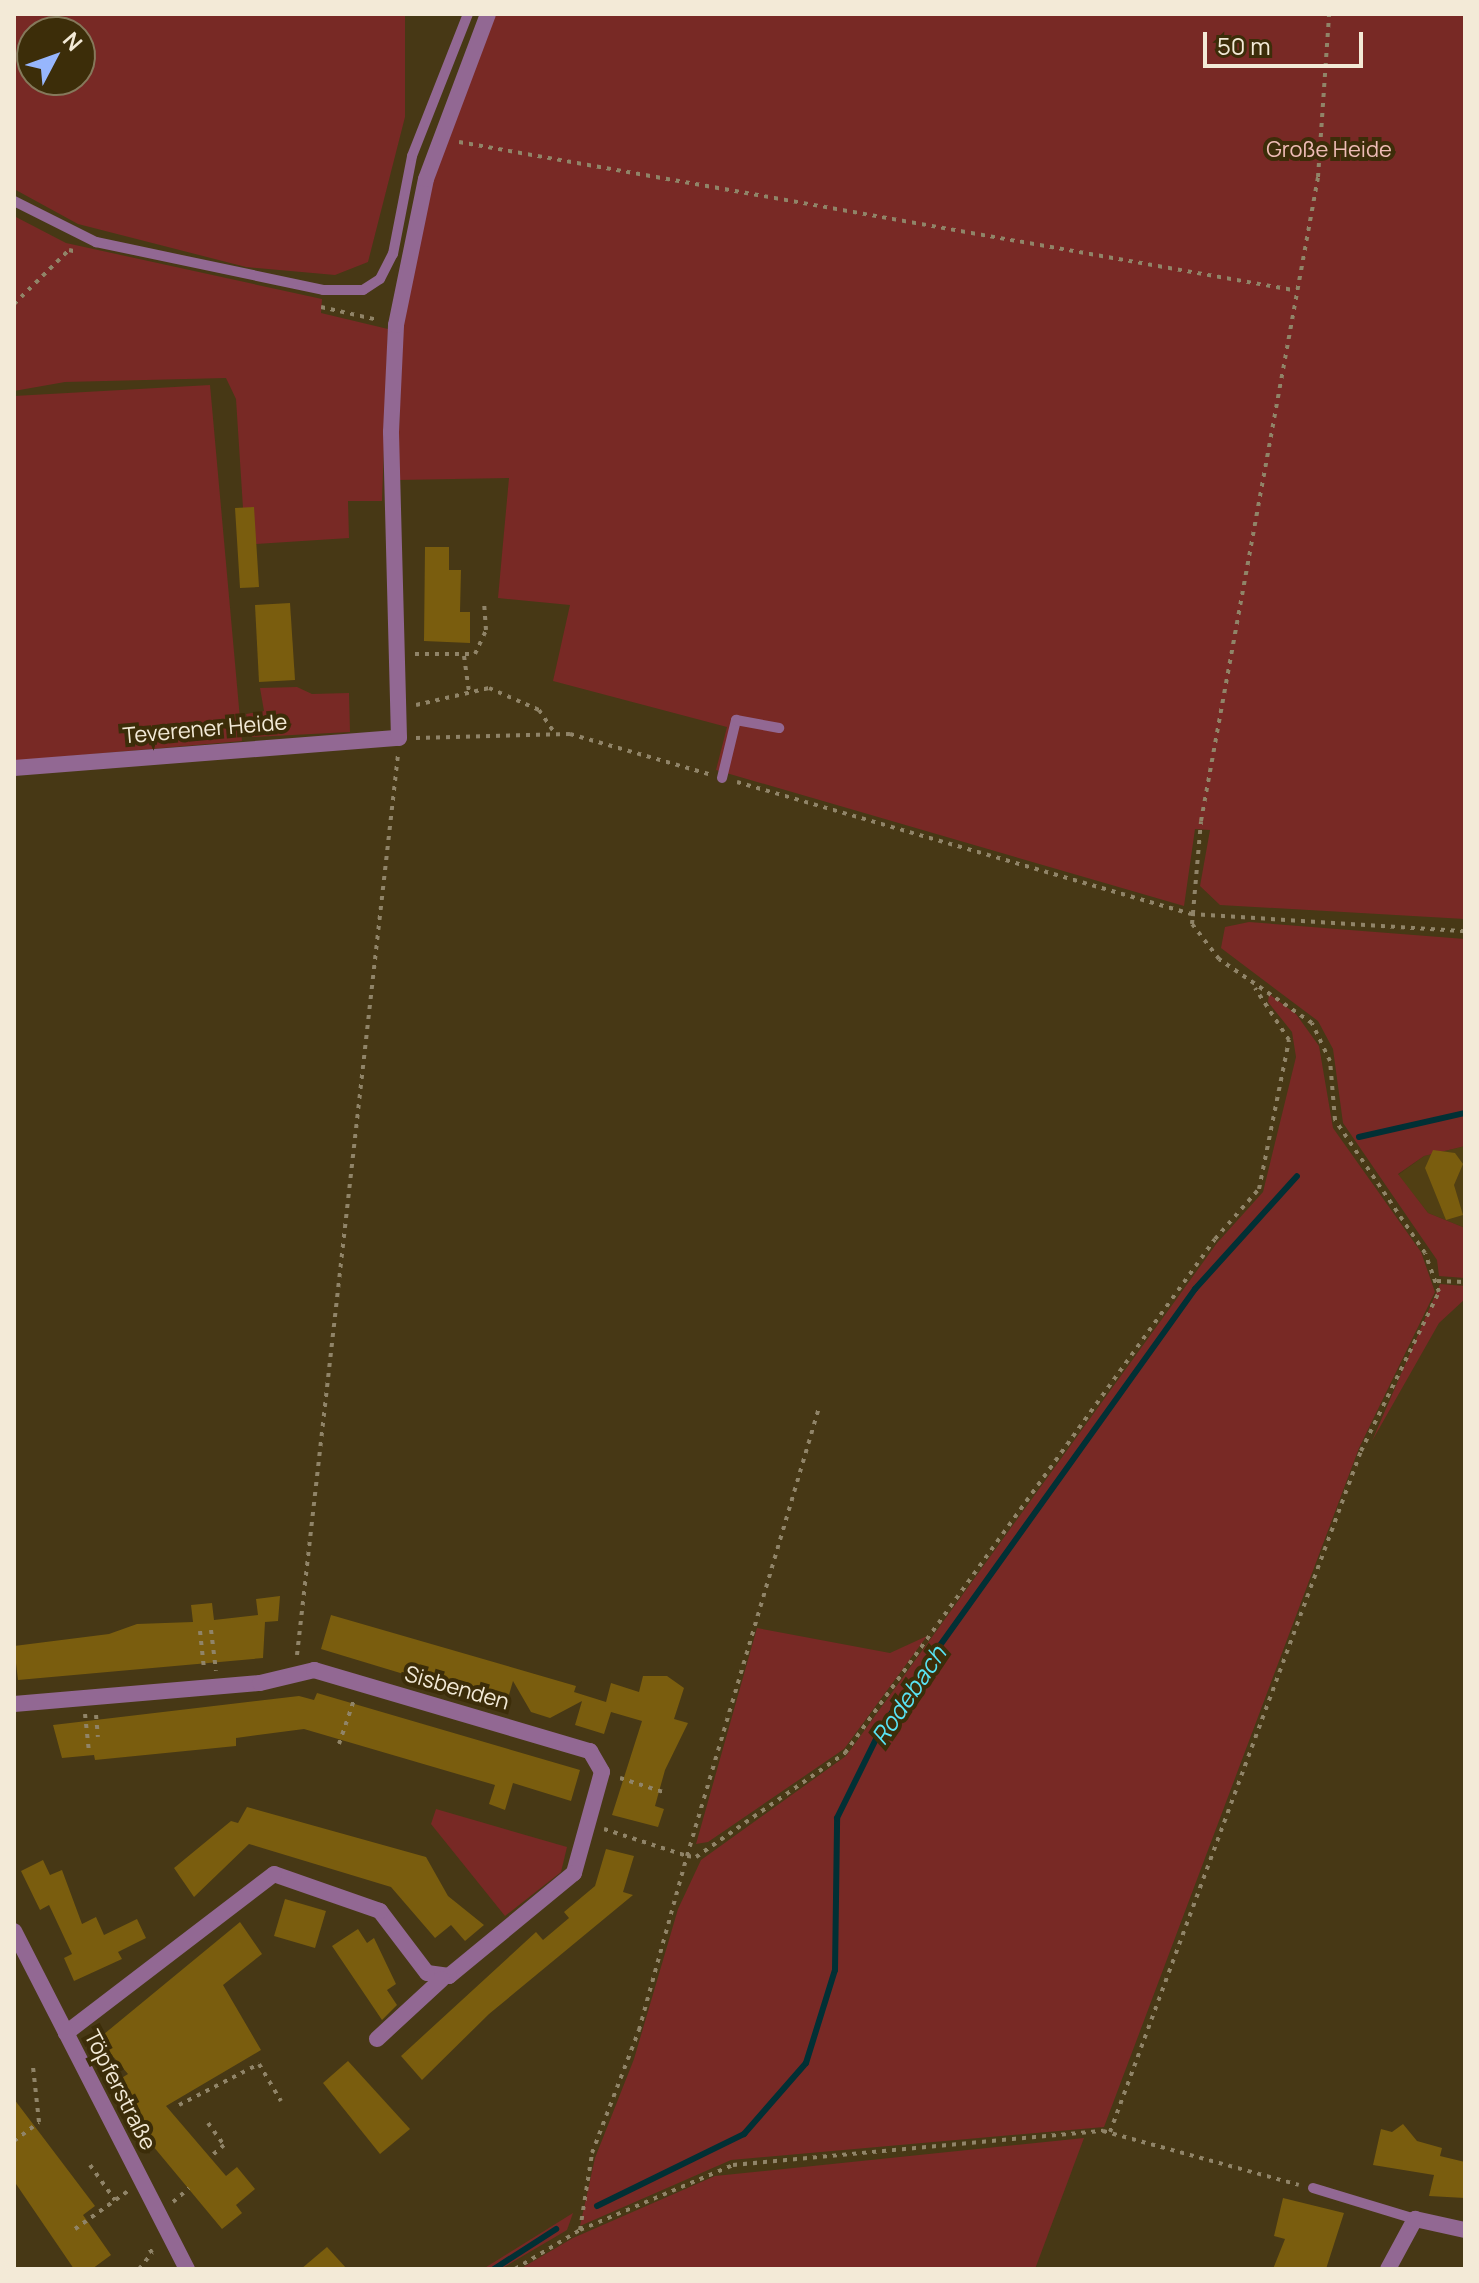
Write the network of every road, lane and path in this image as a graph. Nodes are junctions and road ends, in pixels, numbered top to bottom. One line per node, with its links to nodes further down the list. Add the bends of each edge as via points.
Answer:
1 (468, 14): 5 (lane, via 412,156 393,254 380,279 363,290 323,290 96,242)
2 (488, 14): 4 (street)
3 (1329, 14): 7 (path, via 1318,177)
4 (441, 139): 7 (path); 10 (street, via 423,194)
5 (14, 201)
6 (84, 254): 8 (path, via 69,250)
7 (1294, 291): 21 (path, via 1201,821)
8 (14, 304)
9 (311, 305): 10 (path)
10 (396, 325): 12 (street, via 391,432)
11 (484, 603): 13 (path, via 481,647)
12 (397, 651): 13 (path); 15 (street)
13 (464, 656): 14 (path)
14 (469, 691): 15 (path); 17 (path, via 489,688 527,702)
15 (399, 710): 18 (street)
16 (779, 728): 20 (lane, via 736,720)
17 (553, 732): 18 (path); 20 (path, via 602,740)
18 (399, 738): 19 (street, Teverener Heide); 29 (path)
19 (14, 768)
20 (722, 778): 21 (path)
21 (1191, 914): 22 (path); 23 (path, via 1219,959)
22 (1465, 931)
23 (1254, 987): 24 (path, via 1266,986 1312,1023 1326,1047 1335,1120 1425,1253); 39 (path, via 1289,1040 1259,1189 1215,1239 845,1753 696,1857)
24 (1437, 1281): 25 (path); 48 (path, via 1439,1292 1361,1451)
25 (1465, 1282)
26 (819, 1407): 39 (path)
27 (211, 1630): 31 (path)
28 (200, 1631): 31 (path)
29 (298, 1669): 30 (street, Sisbenden); 31 (street, Sisbenden)
30 (360, 1683): 34 (path); 36 (street, Sisbenden, via 590,1751)
31 (212, 1687): 32 (street, Sisbenden)
32 (83, 1696): 33 (street, Sisbenden); 35 (path)
33 (14, 1704)
34 (339, 1744)
35 (89, 1751)
36 (602, 1772): 37 (path); 38 (street)
37 (663, 1792)
38 (590, 1824): 39 (path); 41 (street, via 574,1873)
39 (687, 1856): 57 (path, via 639,2030 592,2153)
40 (14, 1931): 42 (street, Töpferstraße)
41 (442, 1979): 42 (street, via 427,1973 380,1911 274,1874); 43 (street)
42 (66, 2033): 52 (street, Töpferstraße)
43 (377, 2039)
44 (33, 2067): 49 (path, via 39,2122)
45 (281, 2101): 46 (path, via 259,2064)
46 (179, 2105)
47 (208, 2123): 50 (path, via 224,2145)
48 (1110, 2132): 53 (path); 57 (path, via 733,2165)
49 (14, 2141)
50 (209, 2158)
51 (90, 2165): 54 (path)
52 (142, 2180): 54 (path); 61 (street, Töpferstraße)
53 (1313, 2188): 55 (lane)
54 (115, 2200): 56 (path)
55 (1415, 2219): 58 (street); 63 (street)
56 (75, 2229)
57 (580, 2230): 62 (path)
58 (1465, 2230)
59 (148, 2246): 60 (path, via 152,2253)
60 (139, 2269)
61 (187, 2269)
62 (515, 2269)
63 (1388, 2269)

